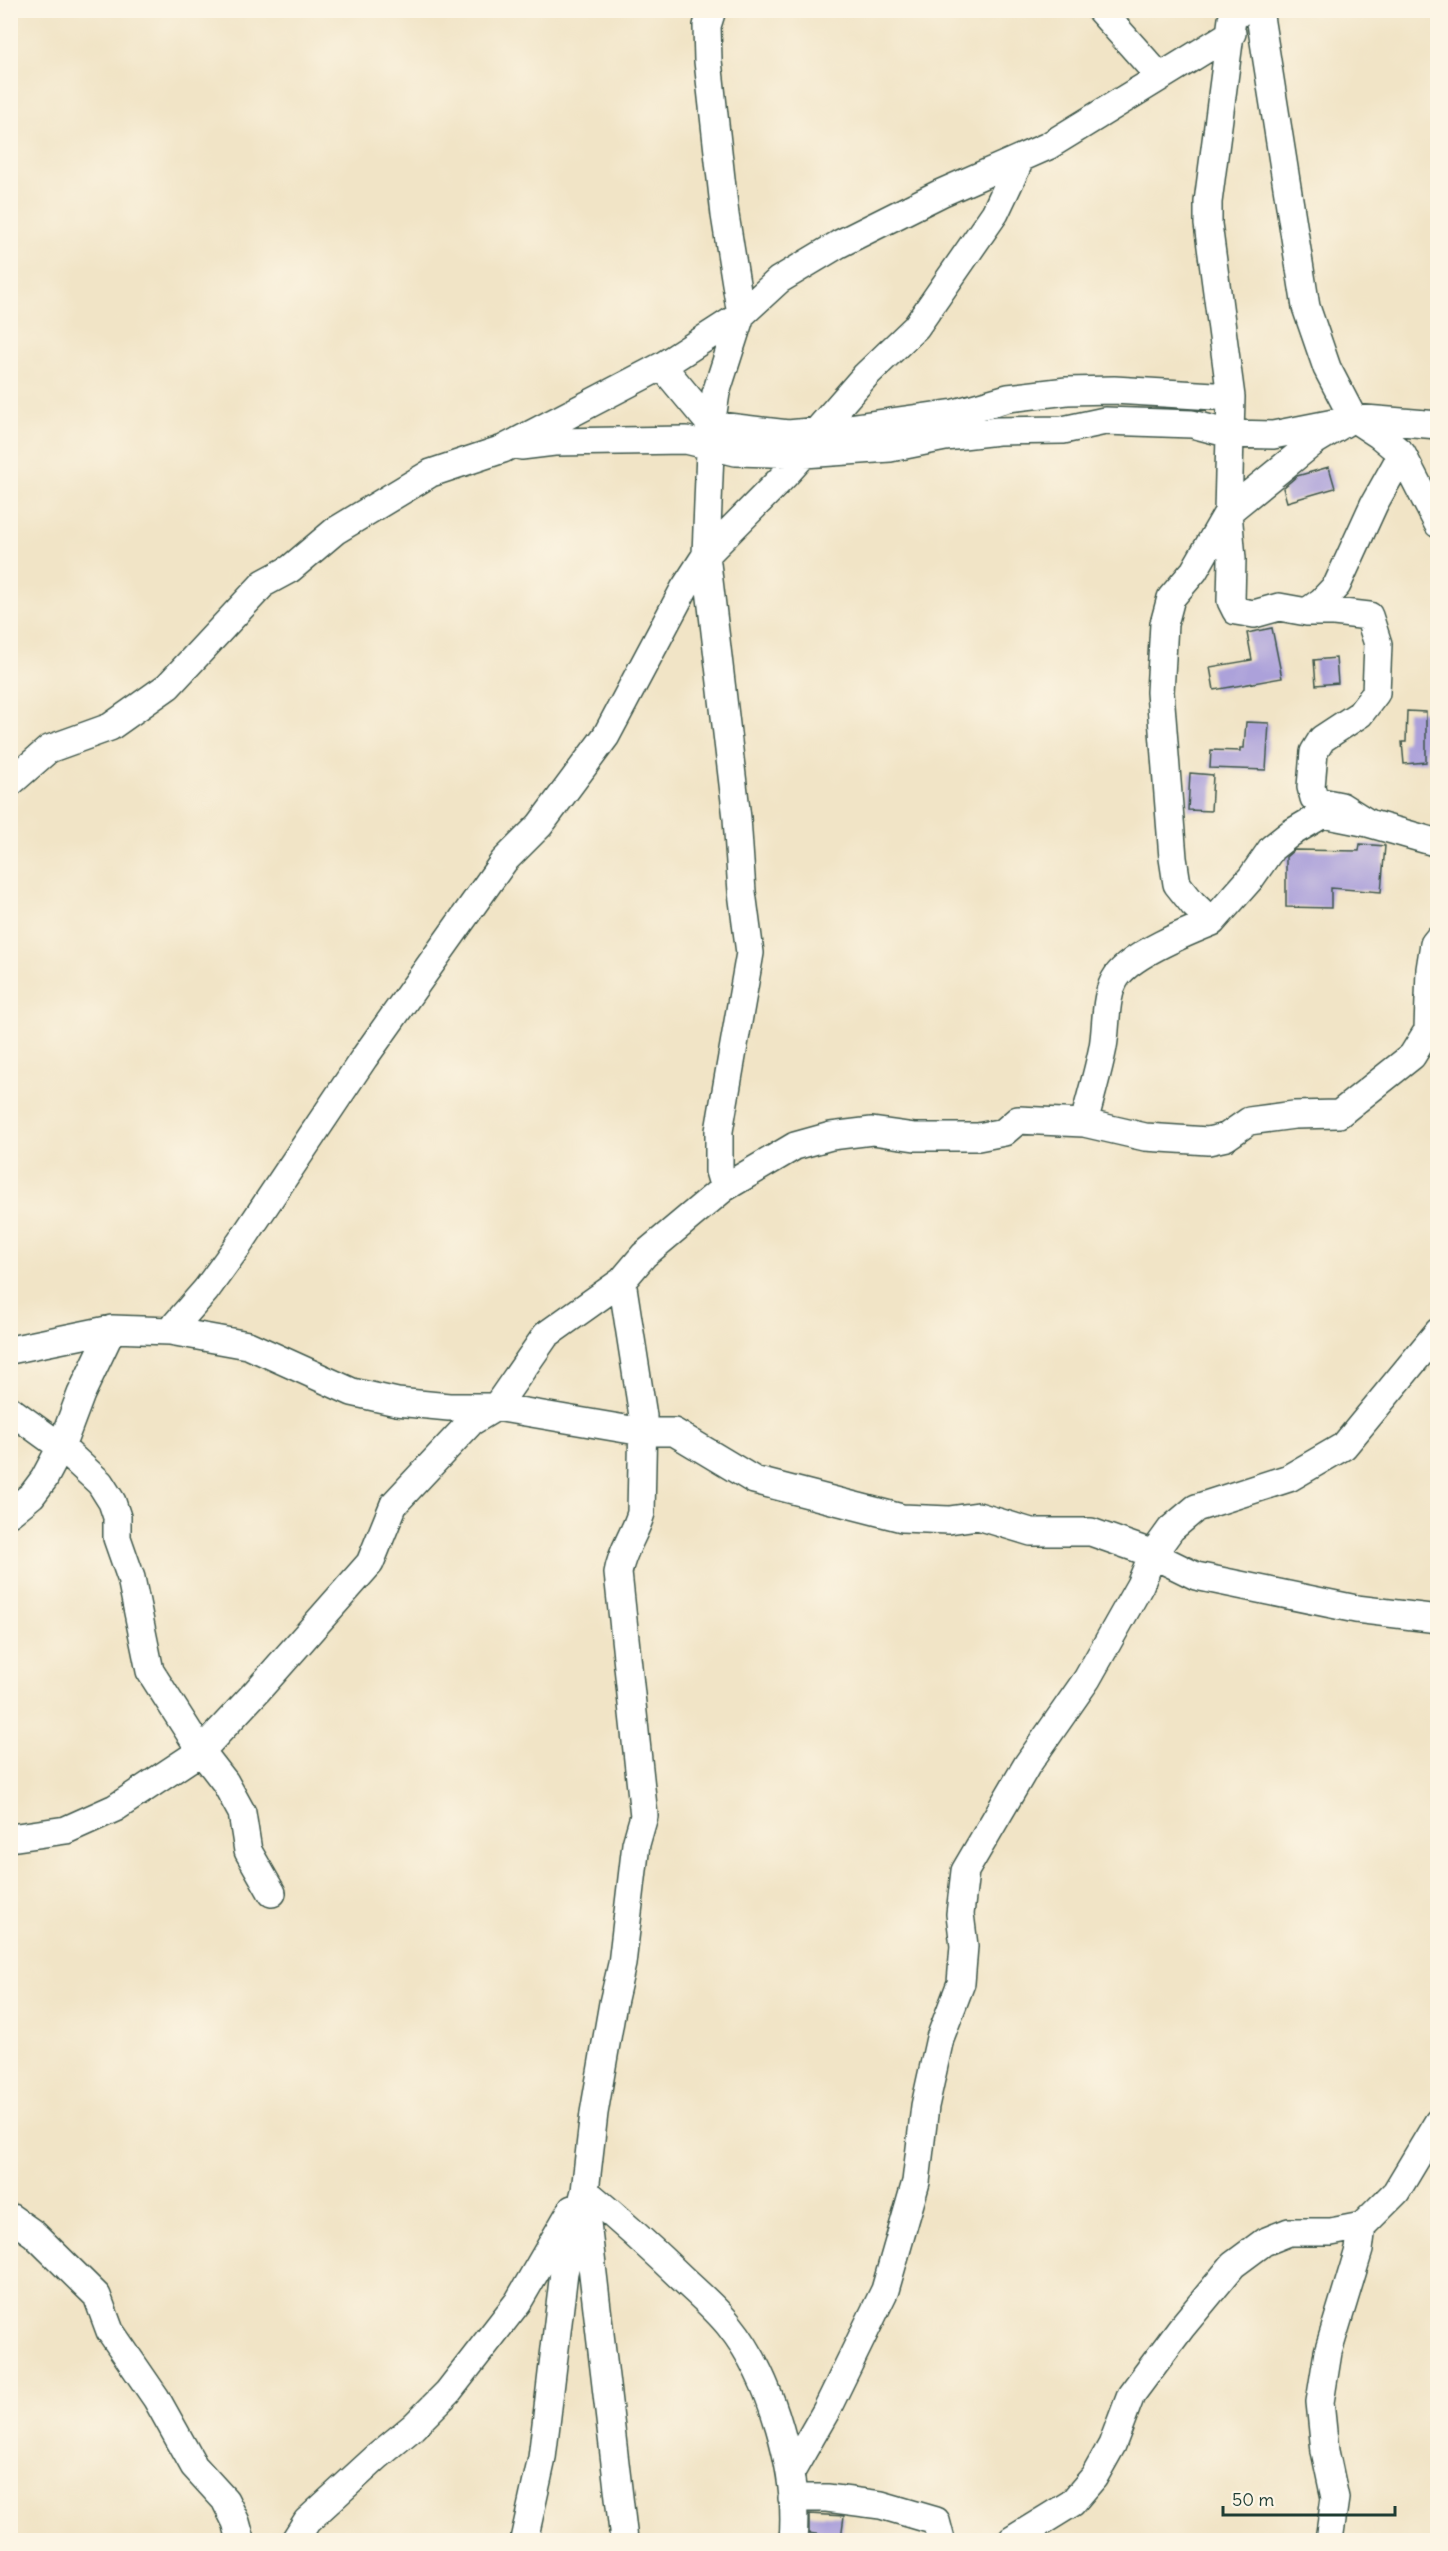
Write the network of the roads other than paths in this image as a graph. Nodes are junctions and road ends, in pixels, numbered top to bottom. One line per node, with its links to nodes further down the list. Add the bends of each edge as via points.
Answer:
1 (712, 10): 7 (street, via 707,27 708,61)
2 (1100, 10): 5 (street)
3 (1259, 10): 10 (street, via 1306,307 1327,368)
4 (1237, 22): 5 (street); 9 (street, via 1208,202)
5 (1160, 77): 6 (street, via 1048,146)
6 (1021, 158): 7 (street, via 839,244 779,280); 14 (street, via 995,213 916,327 866,375)
7 (741, 315): 8 (street); 13 (street, via 716,393)
8 (662, 366): 13 (street); 15 (street)
9 (1231, 397): 12 (street); 14 (street, via 1067,391 1008,399)
10 (1353, 418): 11 (street); 12 (street, via 1273,435); 16 (street); 17 (street, via 1315,441)
11 (1437, 425)
12 (1230, 434): 14 (street, via 1192,424 1105,421 1063,429 945,437 890,448); 17 (street)
13 (711, 436): 14 (street, via 736,452); 15 (street, via 686,440 554,442); 19 (street)
14 (810, 442): 19 (street)
15 (503, 448): 21 (street, via 431,473 335,531 290,569 264,583 168,686 110,727 49,749)
16 (1402, 454): 18 (street); 20 (street, via 1337,585)
17 (1228, 512): 20 (street, via 1231,601 1236,611 1254,614 1279,607); 24 (street, via 1194,571 1171,598 1164,624 1160,692 1177,884)
18 (1437, 524)
19 (706, 555): 28 (street, via 750,953 720,1131 719,1171); 31 (street, via 606,736 540,825 504,861 226,1262)
20 (1307, 612): 22 (street, via 1369,616 1378,644 1376,693 1360,714 1322,739 1314,752 1311,787 1314,798 1341,806)
21 (10, 783)
22 (1368, 823): 23 (street); 24 (street, via 1323,814 1291,833 1272,848)
23 (1437, 843)
24 (1212, 922): 27 (street, via 1180,935 1118,974 1112,985 1103,1048)
25 (1437, 939): 26 (street, via 1430,969)
26 (1432, 1029): 27 (street, via 1412,1056 1339,1114 1249,1120 1226,1137 1208,1141 1145,1137)
27 (1084, 1123): 28 (street, via 1018,1120 1004,1132 978,1137 849,1133 795,1146)
28 (724, 1188): 29 (street, via 644,1255)
29 (622, 1281): 34 (street, via 546,1335); 36 (street)
30 (112, 1329): 31 (street); 33 (street); 37 (street)
31 (170, 1331): 34 (street, via 248,1345 352,1392 397,1402)
32 (1437, 1332): 39 (street, via 1344,1446 1289,1478 1196,1508 1171,1529)
33 (10, 1350)
34 (496, 1407): 36 (street); 41 (street, via 471,1422 394,1504 369,1563)
35 (10, 1410): 37 (street)
36 (643, 1432): 39 (street, via 674,1432 754,1480 902,1518 949,1520 978,1516 1031,1532 1091,1532); 45 (street, via 641,1513 621,1556 618,1573 644,1816 636,1844 622,1964 594,2113)
37 (61, 1447): 38 (street, via 32,1495); 41 (street, via 100,1483 112,1502 117,1538 131,1578 150,1671)
38 (10, 1513)
39 (1153, 1554): 40 (street, via 1196,1576 1356,1609); 48 (street, via 1087,1679 1027,1765 965,1871 960,1914 964,1946 962,1983 940,2038 925,2106 916,2182 885,2290)
40 (1437, 1619)
41 (201, 1751): 42 (street, via 115,1808 76,1826); 43 (street, via 242,1813 248,1851)
42 (10, 1838)
43 (272, 1893)
44 (1437, 2122): 47 (street, via 1396,2192)
45 (585, 2191): 48 (street, via 639,2235 729,2325 754,2362 775,2415); 50 (street, via 548,2246 518,2302 448,2392 307,2521); 51 (street, via 564,2272 542,2458); 52 (street)
46 (10, 2217): 49 (street, via 34,2234 97,2296 110,2331 156,2398 194,2466 225,2500)
47 (1362, 2226): 55 (street, via 1331,2232 1289,2232 1264,2242 1233,2265 1131,2395 1112,2445 1094,2477 1072,2503); 56 (street, via 1359,2250 1328,2352 1320,2402 1335,2498)
48 (791, 2485): 53 (street); 54 (street, via 827,2498 881,2505 936,2522)
49 (241, 2541)
50 (295, 2541)
51 (524, 2541)
52 (624, 2541)
53 (793, 2541)
54 (941, 2541)
55 (1012, 2541)
56 (1329, 2541)

